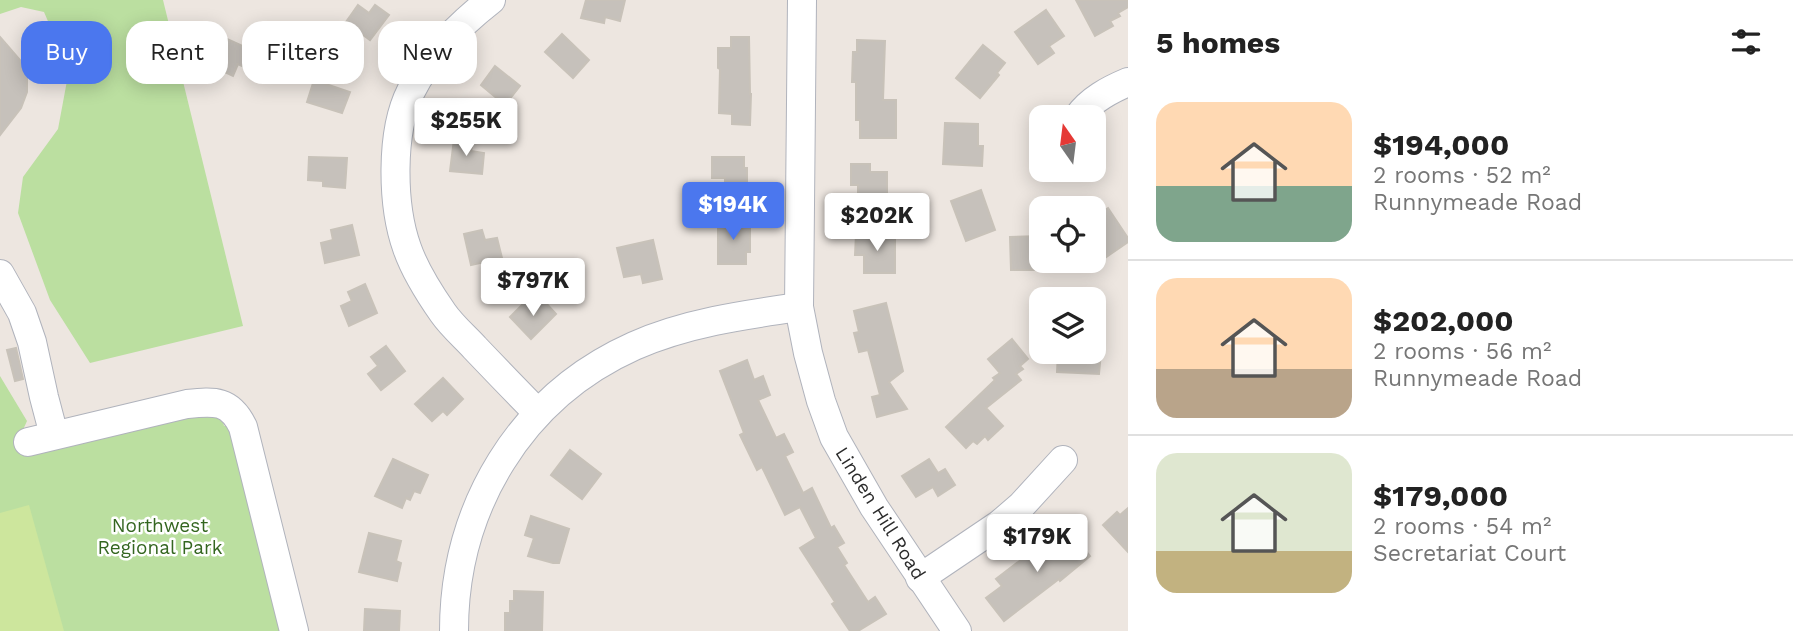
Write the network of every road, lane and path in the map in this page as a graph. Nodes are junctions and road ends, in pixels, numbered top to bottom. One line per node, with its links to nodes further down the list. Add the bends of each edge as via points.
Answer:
1 (491, 0): 7 (street, via 454,32 410,93 395,163 397,207 407,247 444,316)
2 (802, 0): 6 (street, Linden Hill Road)
3 (1128, 82): 4 (street)
4 (1089, 105)
5 (0, 274): 10 (street, via 33,342 44,397 41,438 187,404 225,405 236,414)
6 (799, 307): 7 (street, via 732,317 635,345 600,362); 9 (street, Linden Hill Road, via 834,437)
7 (538, 414): 11 (street, via 512,443 489,480 470,527 458,577)
8 (1063, 460): 9 (street, via 1000,524)
9 (920, 578): 12 (street, Linden Hill Road)
10 (294, 631)
11 (454, 631)
12 (957, 631)

